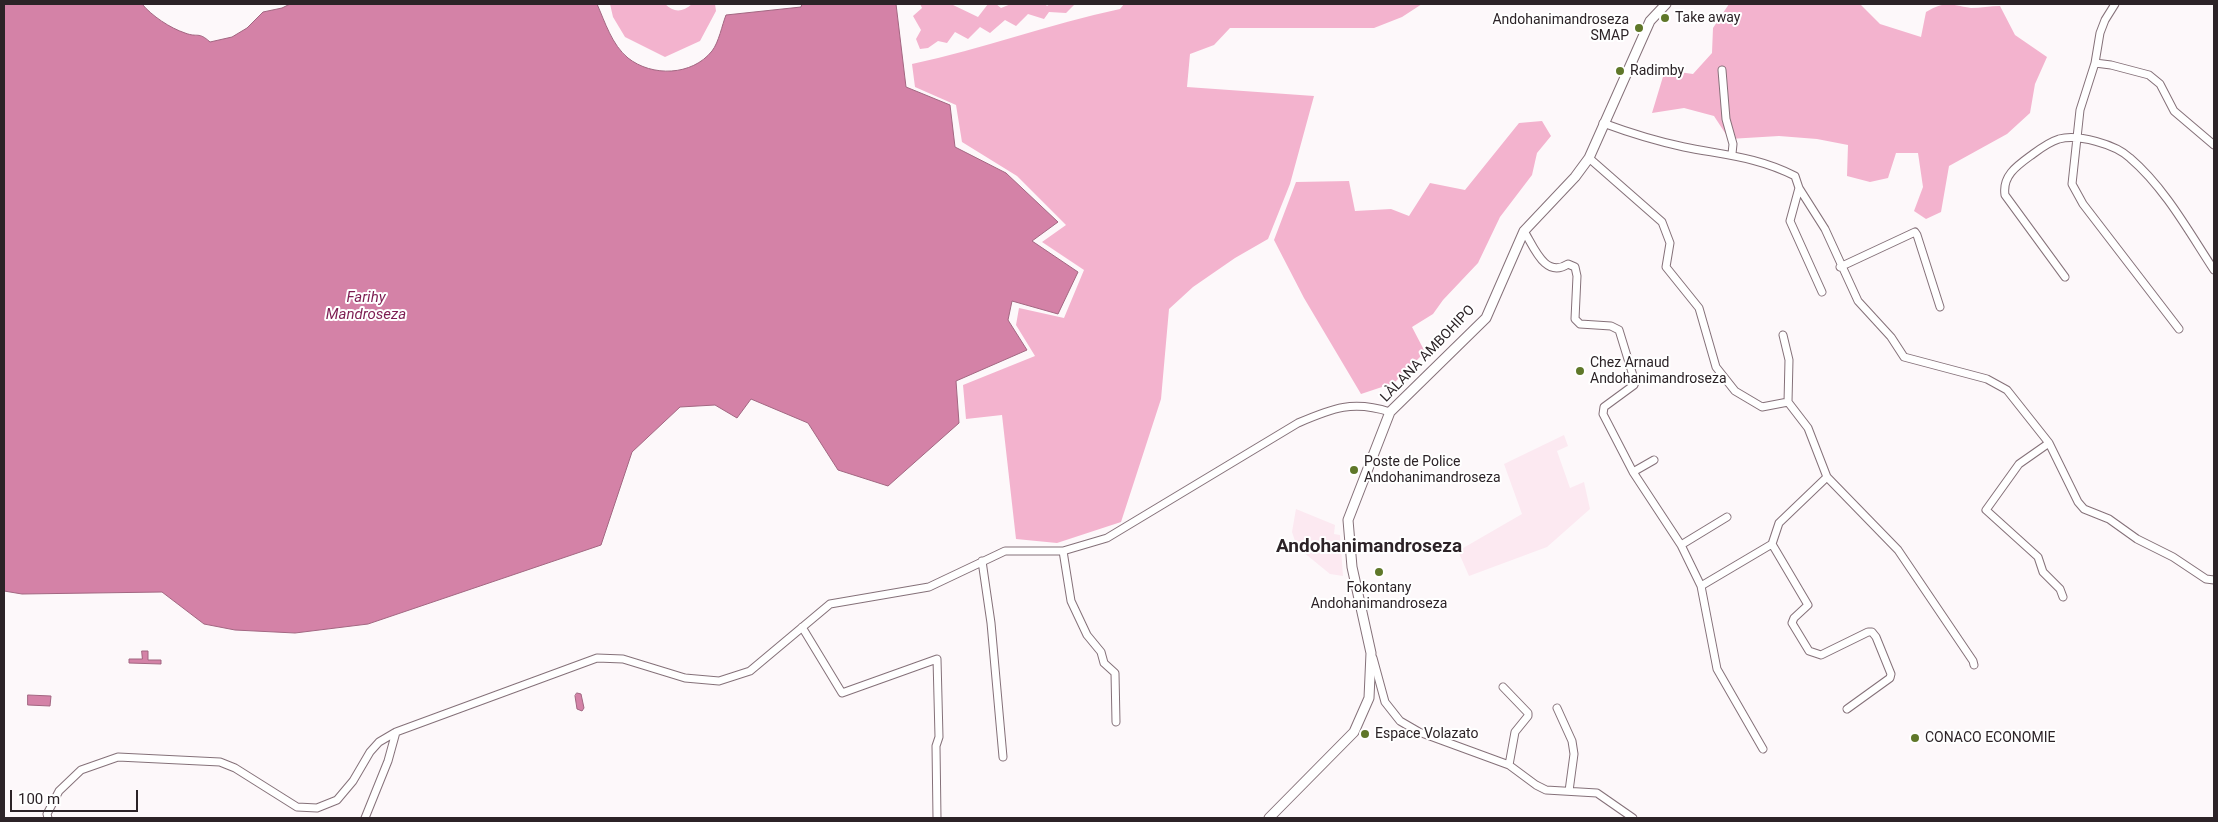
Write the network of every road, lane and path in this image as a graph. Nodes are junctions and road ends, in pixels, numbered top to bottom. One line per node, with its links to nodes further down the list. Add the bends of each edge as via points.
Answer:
1 (1666, 4): 5 (street, LÀLANA AMBOHIPO, via 1650,21)
2 (2115, 4): 3 (street, via 2100,33)
3 (2095, 64): 6 (street, via 2080,110); 7 (street, via 2149,75 2160,84 2174,111)
4 (1722, 70): 8 (street)
5 (1603, 124): 8 (street, via 1653,140); 9 (street, LÀLANA AMBOHIPO)
6 (2076, 137): 13 (street, via 2107,145 2129,156 2174,210); 14 (street, via 2042,146 2012,170 2004,189 2005,195); 17 (street, via 2072,184 2076,194)
7 (2214, 145)
8 (1732, 154): 10 (street, via 1774,165 1795,176)
9 (1589, 158): 11 (street, LÀLANA AMBOHIPO); 19 (street, via 1662,222 1670,243 1666,267 1699,308 1716,367 1735,391 1762,407)
10 (1799, 188): 12 (street, via 1825,229); 15 (street, via 1790,221)
11 (1524, 231): 20 (street, LÀLANA AMBOHIPO, via 1486,318); 23 (street, via 1547,266 1560,269 1568,264 1575,267 1578,276 1577,322 1619,330 1635,382 1604,407 1603,414)
12 (1840, 267): 16 (street, via 1915,232); 21 (street, via 1858,302 1891,337 1904,357 1987,379 2007,390)
13 (2214, 270)
14 (2065, 277)
15 (1822, 292)
16 (1940, 307)
17 (2179, 329)
18 (1783, 335): 19 (street, via 1789,360)
19 (1788, 402): 24 (street, via 1808,428)
20 (1390, 412): 28 (street, via 1370,406 1348,405 1325,411 1298,423 1107,538); 34 (street, LÀLANA AMBOHIPO, via 1348,520 1352,567)
21 (2049, 443): 30 (street, via 2084,509 2109,519 2152,548 2206,579); 32 (street, via 2019,464 1986,510 2038,557 2043,572 2060,589)
22 (1654, 460): 23 (street)
23 (1633, 472): 27 (street)
24 (1827, 477): 26 (street, via 1779,523); 35 (street, via 1898,550)
25 (1727, 517): 27 (street)
26 (1772, 544): 31 (street); 38 (street, via 1808,605 1792,623 1808,651 1821,655 1868,632 1876,637 1890,678)
27 (1681, 545): 31 (street)
28 (1063, 551): 29 (street, via 1005,551); 39 (street, via 1071,601 1087,635 1114,673)
29 (982, 561): 33 (street, via 928,586 830,604); 42 (street)
30 (2214, 580)
31 (1701, 586): 41 (street, via 1717,670)
32 (2062, 597)
33 (802, 627): 40 (street, via 750,671 719,681 685,678 624,659 596,658); 47 (street, via 842,693 937,659)
34 (1371, 653): 43 (street, via 1385,702 1400,721 1419,732); 48 (street, LÀLANA AMBOHIPO, via 1369,698 1354,732)
35 (1974, 665)
36 (1503, 687): 43 (street, via 1528,713 1515,732)
37 (1557, 708): 44 (street, via 1572,741 1574,754)
38 (1846, 709)
39 (1116, 722)
40 (396, 732): 45 (street, via 370,752 353,782 337,800 317,808 297,807 220,762 118,757 81,770 59,791); 46 (street)
41 (1763, 749)
42 (1003, 757)
43 (1509, 765): 44 (street, via 1536,786 1546,790)
44 (1569, 790): 49 (street, via 1597,793)
45 (48, 818)
46 (365, 818)
47 (937, 818)
48 (1269, 818)
49 (1633, 818)

